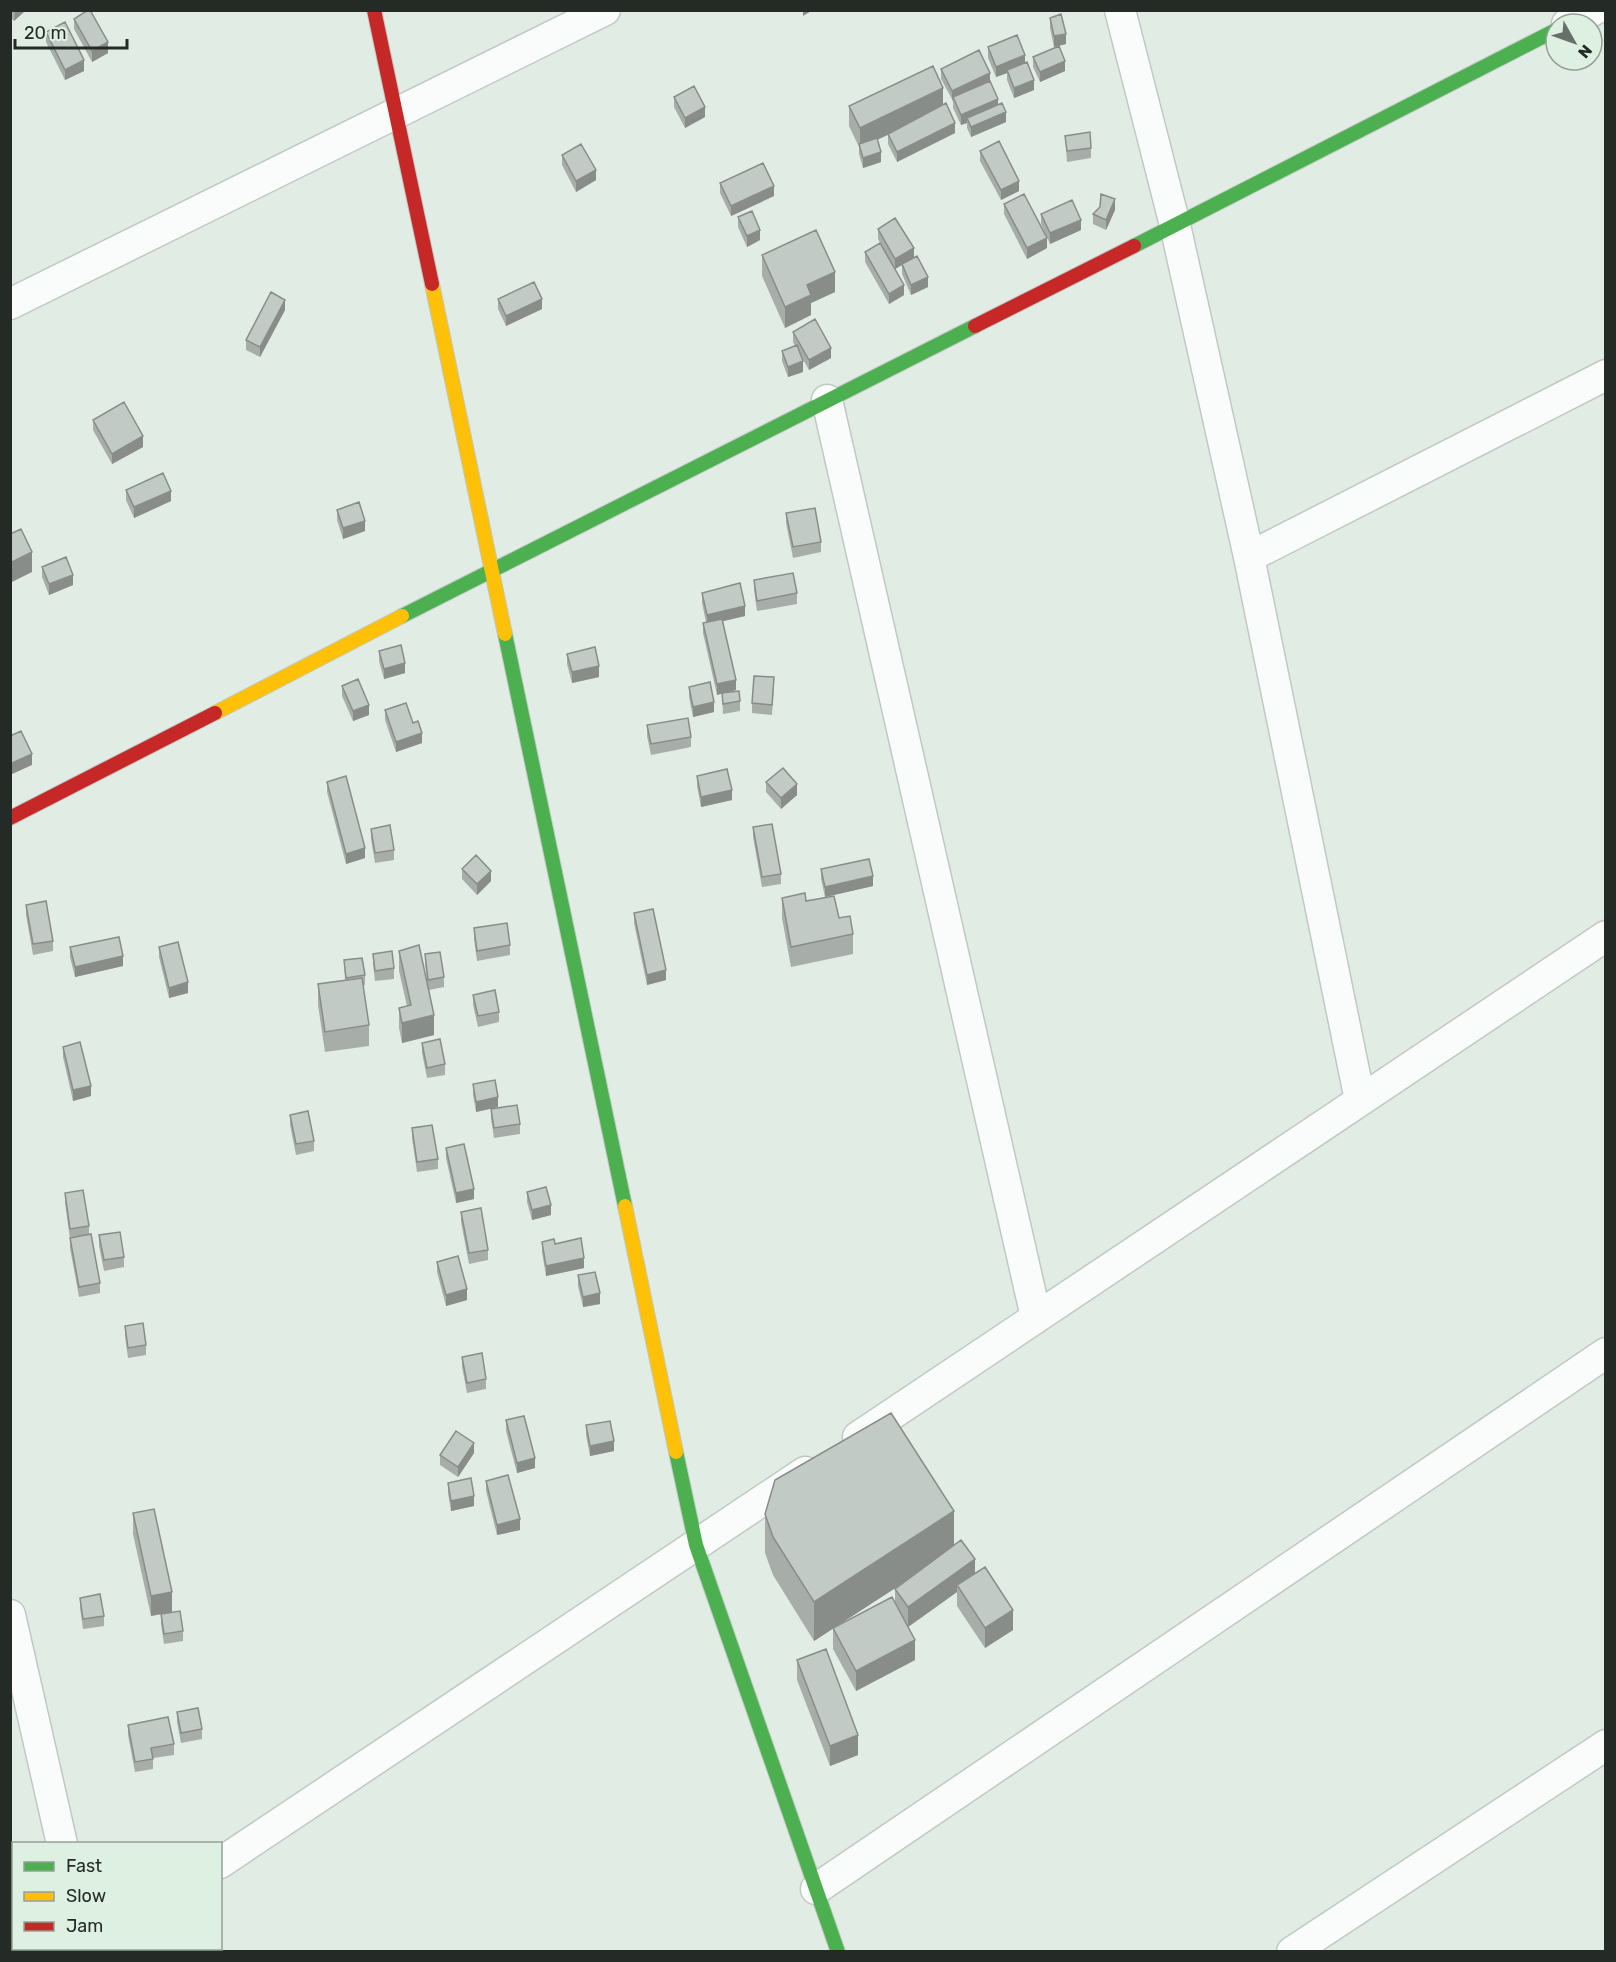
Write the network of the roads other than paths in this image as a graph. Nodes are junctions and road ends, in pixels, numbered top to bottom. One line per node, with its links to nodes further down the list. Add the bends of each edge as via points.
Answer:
1 (374, 10): 5 (street)
2 (605, 10): 5 (street)
3 (1120, 10): 6 (street)
4 (1544, 36): 6 (street)
5 (396, 113): 7 (street); 11 (street)
6 (1175, 225): 9 (street); 10 (street)
7 (10, 304)
8 (1605, 375): 10 (street)
9 (827, 400): 11 (street); 15 (street)
10 (1248, 556): 14 (street)
11 (491, 570): 12 (street); 17 (street)
12 (10, 818)
13 (1605, 936): 14 (street)
14 (1360, 1100): 15 (street)
15 (1036, 1317): 17 (street)
16 (1605, 1353): 22 (street)
17 (696, 1545): 21 (street); 22 (street)
18 (10, 1615): 20 (street)
19 (1605, 1745): 24 (street)
20 (62, 1842)
21 (222, 1862)
22 (816, 1889): 23 (street)
23 (838, 1952)
24 (1292, 1952)

